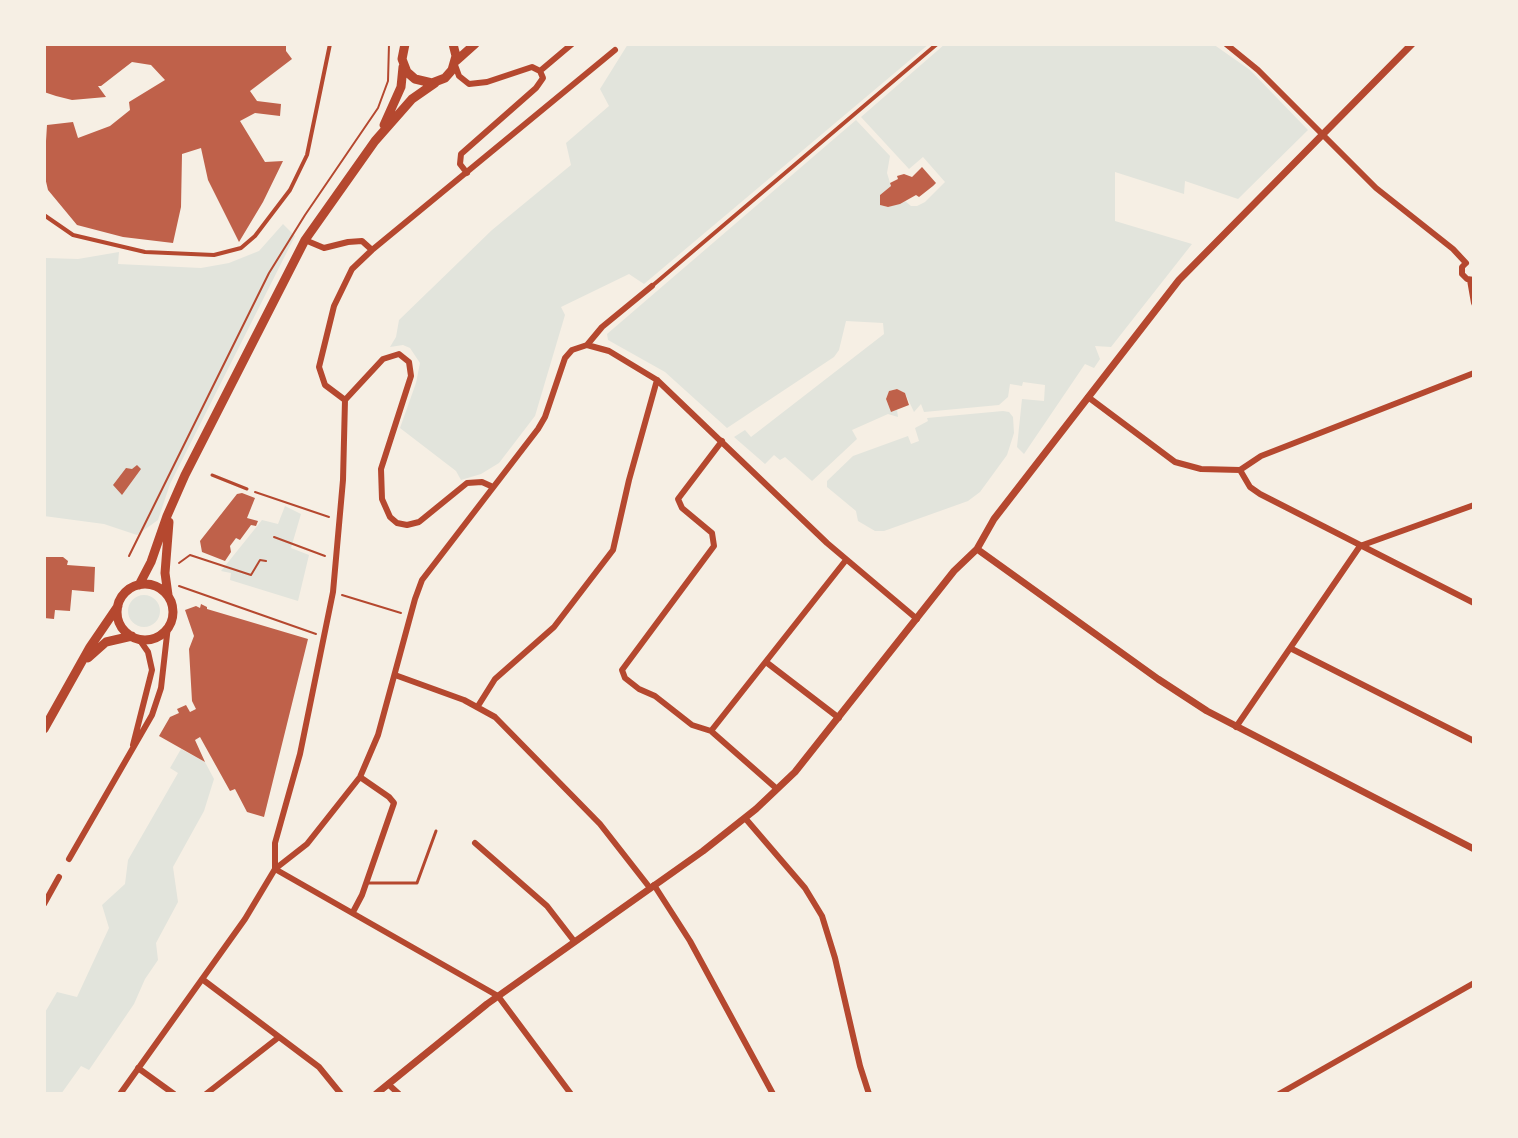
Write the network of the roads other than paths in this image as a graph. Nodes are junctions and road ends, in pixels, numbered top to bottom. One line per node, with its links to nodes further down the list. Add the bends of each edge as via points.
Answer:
1 (330, 44): 17 (street, via 307,155 290,190 241,248 214,255 145,252 73,235)
2 (405, 44): 11 (main road)
3 (453, 44): 10 (main road)
4 (475, 44): 10 (main road)
5 (572, 44): 12 (street)
6 (937, 44): 22 (street)
7 (1226, 44): 14 (street)
8 (1412, 44): 14 (street)
9 (615, 50): 16 (street)
10 (455, 63): 12 (street, via 459,76 471,85 529,68); 13 (main road)
11 (403, 64): 13 (main road, via 415,79); 15 (main road, via 401,87)
12 (540, 71): 16 (street, via 540,85 461,154)
13 (435, 83): 15 (main road, via 412,99)
14 (1322, 134): 20 (street, via 1396,206); 27 (street, via 1186,271)
15 (375, 141): 18 (main road)
16 (467, 173): 19 (street)
17 (44, 215)
18 (305, 240): 19 (street, via 324,248 362,241); 34 (main road)
19 (372, 250): 28 (street, via 340,290 320,360 325,385)
20 (1470, 262): 21 (street, via 1462,273)
21 (1472, 280): 23 (street)
22 (652, 286): 24 (street)
23 (1474, 303)
24 (587, 345): 26 (street, via 609,351); 32 (street, via 565,358 542,423)
25 (1474, 373): 30 (street, via 1261,456)
26 (657, 380): 29 (street); 50 (street, via 613,550 554,627 495,679)
27 (1088, 397): 30 (street, via 1175,462); 37 (street, via 992,521)
28 (345, 400): 32 (street, via 383,359 399,354 409,362 411,376 381,469 382,499 397,523 419,522 467,483); 64 (street, via 333,592 300,754 275,843)
29 (722, 441): 38 (street); 54 (street, via 678,499 712,533 714,546 622,670 639,689 692,725)
30 (1240, 470): 36 (street, via 1260,494)
31 (212, 475): 33 (lane)
32 (493, 487): 49 (street, via 422,580)
33 (247, 489)
34 (173, 503): 39 (main road); 40 (main road, via 165,568)
35 (1474, 505): 36 (street)
36 (1360, 546): 41 (street); 46 (street)
37 (977, 549): 43 (street); 52 (street, via 1158,679)
38 (846, 560): 43 (street); 47 (street)
39 (139, 585): 40 (main road, via 156,586); 42 (main road, via 125,593)
40 (169, 598): 44 (main road)
41 (1474, 603)
42 (118, 606): 45 (main road, via 120,623); 48 (main road)
43 (917, 619): 51 (street)
44 (168, 626): 45 (main road, via 156,637); 56 (street, via 160,693)
45 (135, 637): 48 (main road, via 102,644); 56 (street, via 148,652 152,670)
46 (1290, 648): 52 (street); 55 (street)
47 (766, 662): 51 (street); 54 (street)
48 (78, 670): 53 (main road)
49 (395, 675): 50 (street); 57 (street, via 375,746)
50 (478, 706): 67 (street, via 600,824)
51 (839, 718): 58 (street)
52 (1236, 727): 62 (street)
53 (44, 729)
54 (711, 731): 58 (street)
55 (1474, 741)
56 (131, 752): 63 (street)
57 (360, 777): 64 (street, via 307,844); 66 (street, via 394,803)
58 (777, 789): 59 (street)
59 (745, 818): 67 (street); 85 (street, via 822,916)
60 (436, 831): 66 (lane, via 417,883)
61 (475, 843): 70 (street, via 547,906)
62 (1474, 849)
63 (69, 859)
64 (275, 869): 69 (street); 71 (street)
65 (59, 877): 68 (street)
66 (366, 883): 69 (street)
67 (652, 886): 70 (street); 84 (street, via 690,941)
68 (44, 904)
69 (353, 912): 73 (street)
70 (574, 941): 73 (street)
71 (202, 979): 74 (street); 75 (street)
72 (1474, 983): 86 (street)
73 (498, 996): 76 (street); 83 (street)
74 (279, 1037): 79 (street); 80 (street, via 323,1071)
75 (138, 1068): 77 (street); 78 (street)
76 (388, 1084): 81 (street); 82 (street)
77 (120, 1094)
78 (174, 1094)
79 (206, 1094)
80 (341, 1094)
81 (376, 1094)
82 (399, 1094)
83 (571, 1094)
84 (773, 1094)
85 (869, 1094)
86 (1279, 1094)

